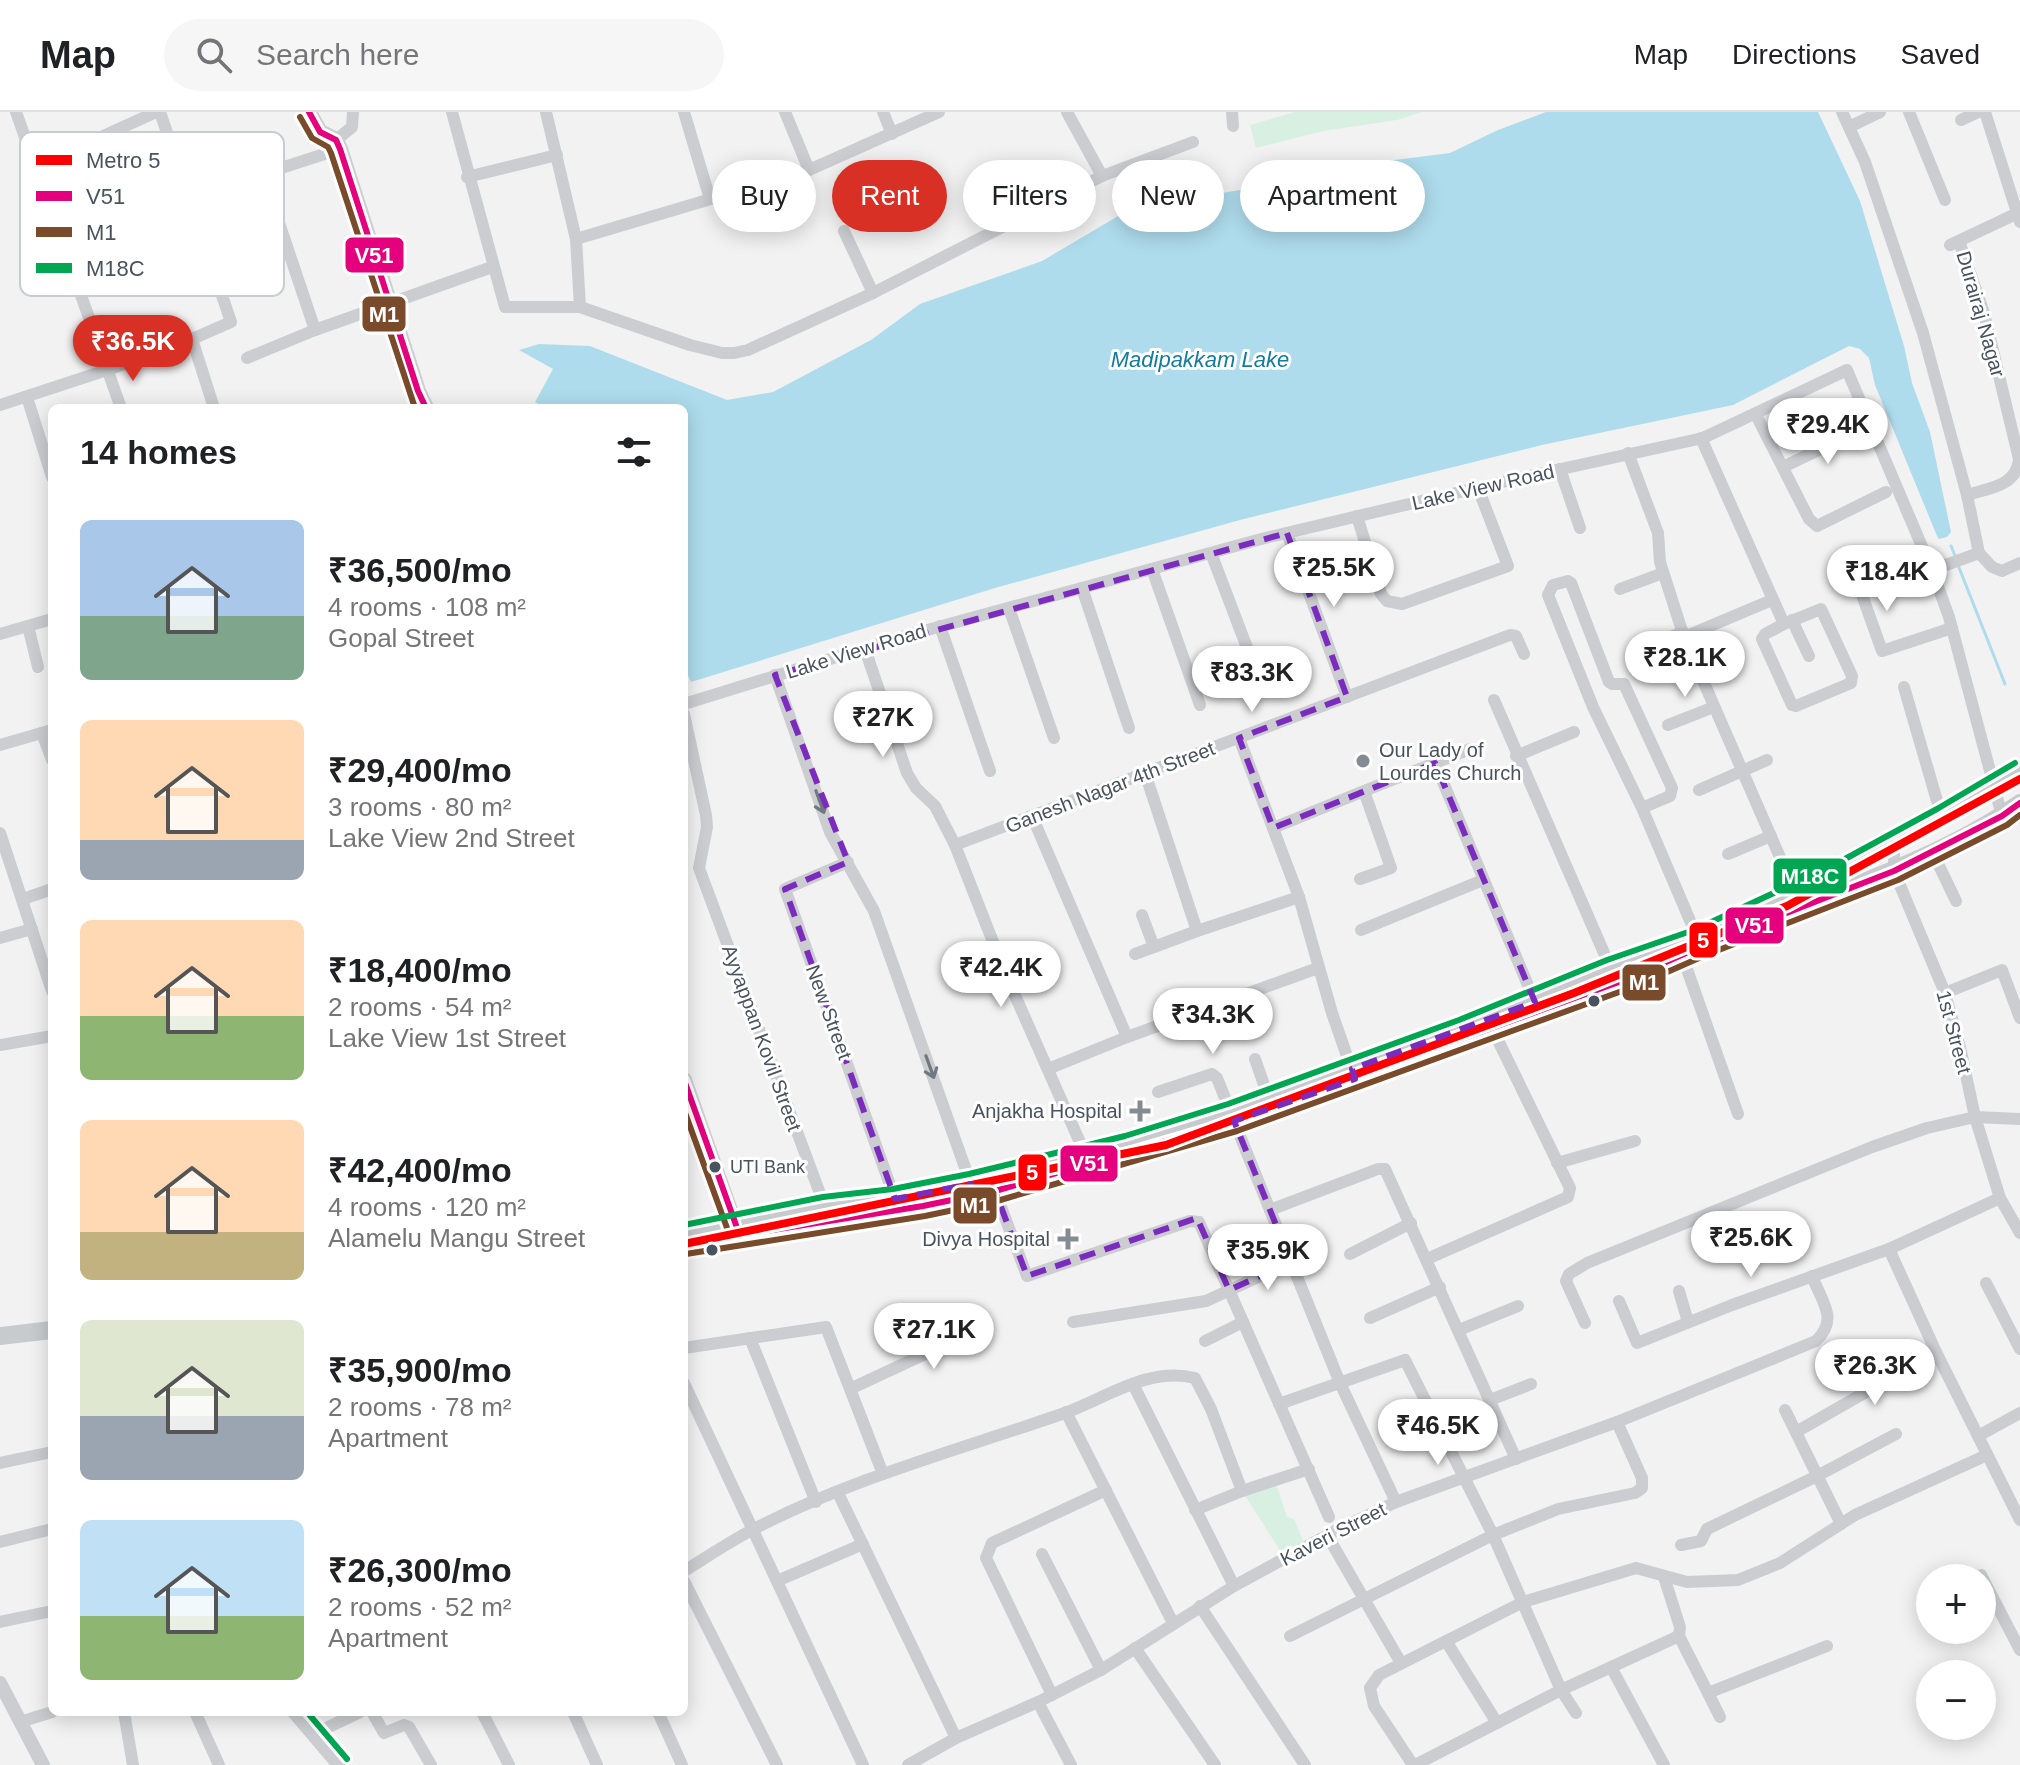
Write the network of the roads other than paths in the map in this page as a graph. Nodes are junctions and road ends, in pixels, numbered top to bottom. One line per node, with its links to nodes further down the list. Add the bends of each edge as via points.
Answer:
1 (16, 112): 21 (street)
2 (158, 112): 22 (street); 23 (street)
3 (309, 112): 26 (main road, via 320,132)
4 (353, 112): 26 (street, via 352,127)
5 (452, 112): 32 (street)
6 (546, 112): 27 (street)
7 (684, 112): 33 (street)
8 (785, 112): 28 (street)
9 (883, 112): 24 (street)
10 (939, 112): 24 (street)
11 (1067, 112): 31 (street)
12 (1232, 112): 19 (street)
13 (1842, 112): 20 (street)
14 (1880, 112): 20 (street)
15 (1909, 112): 34 (street)
16 (1978, 112): 18 (street)
17 (1985, 112): 35 (street)
18 (1961, 120)
19 (1233, 126)
20 (1849, 127): 63 (street, via 1923,333)
21 (23, 132)
22 (113, 132)
23 (165, 132)
24 (892, 134): 30 (street)
25 (1193, 142): 31 (street)
26 (338, 145): 29 (street); 43 (main road)
27 (557, 155): 32 (street); 38 (street)
28 (805, 160)
29 (284, 166)
30 (816, 167)
31 (1102, 176): 40 (street)
32 (467, 177): 39 (street)
33 (710, 199): 38 (street)
34 (1945, 200)
35 (2019, 216): 63 (street, Durairaj Nagar, via 1955,243 1984,313 2019,459 2008,482)
36 (844, 232): 40 (street)
37 (284, 238): 45 (street)
38 (576, 239): 44 (street)
39 (492, 267): 43 (street); 44 (street, via 506,308)
40 (873, 293): 44 (street, via 734,353 690,345)
41 (83, 296): 48 (street)
42 (222, 296): 46 (street, via 231,322)
43 (389, 304): 45 (street); 52 (main road)
44 (580, 307)
45 (315, 330): 47 (street)
46 (192, 339): 48 (street); 51 (street)
47 (247, 358)
48 (110, 369): 49 (street); 50 (street)
49 (27, 397): 53 (street); 58 (street)
50 (120, 404)
51 (213, 404)
52 (425, 404)
53 (0, 405)
54 (1756, 415): 56 (street, Lake View Road); 59 (street); 71 (street, Lake View Road, via 1847,370)
55 (1858, 431): 59 (street)
56 (1701, 438): 57 (street, Lake View Road); 77 (street)
57 (1628, 453): 60 (street, Lake View Road); 73 (street, via 1658,533)
58 (48, 464)
59 (1783, 467): 62 (street, via 1817,526)
60 (1560, 469): 61 (street, Lake View Road); 65 (street)
61 (1478, 488): 64 (street, Lake View Road); 64 (street, via 1508,566 1402,604 1381,594)
62 (1886, 492)
63 (1967, 495): 68 (street)
64 (1357, 516): 66 (street, Lake View Road)
65 (1580, 528)
66 (1287, 533): 67 (street, Lake View Road); 94 (street)
67 (1211, 553): 72 (street, Lake View Road); 90 (street)
68 (1974, 554): 70 (street, via 2002,571); 71 (street)
69 (1849, 558): 76 (street)
70 (2020, 563)
71 (1934, 566): 76 (street); 83 (street, Lake View Road)
72 (1152, 569): 74 (street, Lake View Road); 97 (street)
73 (1663, 573): 75 (street); 85 (street)
74 (1082, 588): 78 (street, Lake View Road); 100 (street)
75 (1620, 589)
76 (1861, 592): 83 (street, via 1882,651)
77 (1772, 600): 80 (street); 85 (street)
78 (1009, 608): 82 (street, Lake View Road); 104 (street)
79 (48, 620): 81 (street)
80 (1788, 622): 80 (street, via 1762,639 1788,701 1796,706 1851,683 1821,609); 89 (street)
81 (28, 626): 84 (street); 91 (street)
82 (940, 626): 86 (street, Lake View Road); 111 (street)
83 (1952, 628): 115 (street, Lake View Road)
84 (0, 634)
85 (1683, 634): 87 (street); 98 (street)
86 (865, 649): 92 (street, Lake View Road); 127 (street, via 907,773 935,806)
87 (1639, 650)
88 (1524, 654): 94 (street, Ganesh Nagar 4th Street, via 1510,635)
89 (1809, 656)
90 (1254, 666)
91 (38, 667)
92 (775, 675): 96 (street, Lake View Road); 130 (street, one-way to 130, via 830,832)
93 (1904, 687): 122 (street)
94 (1347, 697): 105 (street, Ganesh Nagar 4th Street)
95 (1494, 700): 108 (street)
96 (688, 703)
97 (1200, 705)
98 (1714, 707): 99 (street); 112 (street)
99 (1668, 725)
100 (1129, 728)
101 (47, 732): 106 (street)
102 (688, 732): 175 (street, Ayyappan Kovil Street, via 707,827 699,868)
103 (1574, 732): 108 (street)
104 (1054, 738)
105 (1239, 738): 114 (street, Ganesh Nagar 4th Street); 123 (street)
106 (0, 745)
107 (1470, 749): 110 (street)
108 (1516, 756): 149 (street)
109 (1767, 760): 112 (street)
110 (1435, 763): 117 (street); 133 (street)
111 (990, 771)
112 (1742, 771): 116 (street); 125 (street)
113 (2020, 772): 115 (main road)
114 (1145, 773): 120 (street, Ganesh Nagar 4th Street); 142 (street)
115 (1993, 788): 121 (street, Lake View Road); 122 (main road)
116 (1699, 790)
117 (1364, 791): 123 (street); 132 (street, via 1391,868)
118 (2020, 803): 121 (main road)
119 (1642, 808): 119 (street, via 1670,796 1672,788 1624,684 1609,682 1571,583 1553,585 1548,595 1581,679); 144 (street)
120 (1032, 816): 127 (street, Ganesh Nagar 4th Street); 156 (street)
121 (2002, 816): 128 (main road)
122 (1942, 818): 126 (main road)
123 (1273, 828): 136 (street)
124 (0, 833): 137 (street)
125 (1771, 836): 129 (street); 135 (street)
126 (1894, 844): 131 (street); 135 (main road)
127 (955, 845): 159 (street)
128 (1932, 851): 131 (main road); 138 (street)
129 (1728, 854)
130 (848, 862): 171 (street, one-way to 171, via 874,911); 174 (street, New Street, via 785,889)
131 (1894, 871): 144 (main road); 151 (street, 1st Street)
132 (1360, 879)
133 (1483, 880): 141 (street); 152 (street)
134 (48, 890): 137 (street)
135 (1796, 894): 144 (main road)
136 (1299, 897): 142 (street); 148 (street)
137 (23, 899): 140 (street)
138 (1956, 901)
139 (1142, 915): 145 (street)
140 (32, 929): 143 (street); 150 (street)
141 (1361, 930)
142 (1197, 931): 145 (street)
143 (0, 938)
144 (1700, 942): 147 (main road); 149 (main road)
145 (1154, 947): 146 (street)
146 (1135, 954)
147 (1682, 955): 154 (main road); 164 (street)
148 (1318, 968): 156 (street); 160 (street)
149 (1611, 969): 152 (main road)
150 (48, 979)
151 (1945, 993): 153 (street, via 2002,970); 166 (street, 1st Street)
152 (1535, 1002): 160 (main road)
153 (2020, 1018)
154 (1492, 1028): 160 (main road); 170 (street)
155 (48, 1037): 157 (street)
156 (1127, 1037): 159 (street)
157 (0, 1045)
158 (1255, 1059): 163 (street)
159 (1048, 1069): 169 (street)
160 (1353, 1074): 163 (main road); 165 (main road)
161 (688, 1091): 178 (main road)
162 (1158, 1092): 165 (street, via 1212,1074)
163 (1269, 1099): 165 (main road)
164 (1738, 1114)
165 (1232, 1117): 169 (main road); 172 (main road); 176 (street)
166 (1975, 1117): 167 (street); 173 (street, 1st Street); 199 (street, via 1872,1147 1587,1263 1566,1281)
167 (2020, 1119)
168 (1635, 1141): 170 (street)
169 (1086, 1156): 171 (main road)
170 (1557, 1163): 184 (street, via 1570,1188 1568,1197)
171 (973, 1189): 172 (main road); 174 (main road); 178 (main road, via 923,1206)
172 (995, 1191): 189 (street, via 1027,1276 1190,1221 1199,1222)
173 (2000, 1198): 179 (street, 1st Street); 182 (street)
174 (895, 1199): 175 (main road)
175 (825, 1207): 178 (main road)
176 (1270, 1210): 177 (street, via 1385,1169); 185 (street)
177 (1411, 1223): 183 (street); 184 (street)
178 (738, 1231): 180 (main road); 181 (main road)
179 (2020, 1233)
180 (688, 1235)
181 (688, 1243)
182 (1889, 1249): 186 (street); 209 (street)
183 (1350, 1254)
184 (1427, 1259): 188 (street)
185 (1291, 1262): 189 (street); 210 (street)
186 (1812, 1276): 198 (street); 220 (street, Kaveri Street, via 1830,1321 1816,1341)
187 (1986, 1283): 201 (street)
188 (1440, 1287): 194 (street); 203 (street)
189 (1229, 1290): 196 (street, via 1206,1301); 197 (street)
190 (1679, 1291): 198 (street)
191 (1619, 1301): 198 (street, via 1637,1343)
192 (1518, 1306): 203 (street)
193 (929, 1313): 213 (street, via 943,1343 940,1347)
194 (1370, 1318)
195 (48, 1320): 200 (main road)
196 (1073, 1322)
197 (1243, 1322): 206 (street); 216 (street)
198 (1688, 1322)
199 (1585, 1323)
200 (0, 1324)
201 (2015, 1328): 208 (street)
202 (48, 1330): 204 (main road)
203 (1459, 1330): 215 (street)
204 (0, 1336)
205 (750, 1338): 207 (street); 213 (street, via 826,1327); 235 (street)
206 (1205, 1341)
207 (688, 1347)
208 (2020, 1349)
209 (1936, 1352): 221 (street); 223 (street)
210 (1340, 1383): 216 (street); 231 (street, via 1405,1360); 236 (street)
211 (1133, 1384): 218 (street); 233 (street, via 1179,1374 1195,1378); 237 (street)
212 (1531, 1384): 215 (street)
213 (852, 1388): 229 (street)
214 (688, 1392): 242 (street)
215 (1490, 1400): 226 (street)
216 (1279, 1404): 228 (street)
217 (1785, 1410): 221 (street)
218 (1066, 1412): 229 (street); 232 (street)
219 (2020, 1413): 223 (street)
220 (1617, 1422): 226 (street, Kaveri Street); 244 (street, via 1642,1488 1625,1497 1558,1509)
221 (1796, 1432): 230 (street)
222 (1896, 1434): 230 (street)
223 (1978, 1436): 225 (street)
224 (48, 1453): 227 (street)
225 (1987, 1455): 239 (street); 240 (street)
226 (1516, 1459): 231 (street, Kaveri Street)
227 (0, 1463)
228 (1309, 1469): 233 (street); 238 (street)
229 (883, 1474): 234 (street)
230 (1817, 1476): 240 (street); 247 (street, via 1707,1529 1701,1541)
231 (1463, 1477): 236 (street, Kaveri Street); 244 (street)
232 (1106, 1490): 260 (street); 273 (street, via 992,1543 986,1558)
233 (1242, 1491): 237 (street)
234 (838, 1493): 235 (street); 246 (street)
235 (816, 1502): 242 (street)
236 (1396, 1502): 243 (street, Kaveri Street)
237 (1195, 1510): 252 (street)
238 (1329, 1517)
239 (2020, 1520)
240 (1841, 1524): 250 (street, via 1780,1563 1738,1580 1687,1582)
241 (48, 1530): 245 (street)
242 (753, 1530): 249 (street); 251 (street)
243 (1327, 1535): 252 (street, Kaveri Street); 254 (street)
244 (1493, 1535): 254 (street); 255 (street)
245 (0, 1542)
246 (863, 1544): 251 (street); 289 (street)
247 (1681, 1545)
248 (1042, 1554): 269 (street)
249 (688, 1569)
250 (1664, 1577): 255 (street, via 1636,1568); 262 (street)
251 (777, 1581): 299 (street)
252 (1234, 1586): 257 (street, Kaveri Street)
253 (688, 1589): 298 (street)
254 (1364, 1599): 261 (street); 267 (street)
255 (1523, 1602): 263 (street); 271 (street)
256 (1996, 1604): 266 (street)
257 (1200, 1606): 260 (street, Kaveri Street); 303 (street)
258 (48, 1612): 259 (street)
259 (0, 1622)
260 (1173, 1623): 265 (street, Kaveri Street)
261 (1290, 1636)
262 (1679, 1636): 268 (street); 272 (street)
263 (1446, 1641): 267 (street); 287 (street)
264 (1827, 1646): 272 (street)
265 (1135, 1648): 269 (street, Kaveri Street); 302 (street)
266 (2020, 1650)
267 (1401, 1663): 304 (street, via 1379,1675 1370,1688 1374,1706)
268 (1611, 1667): 271 (street); 305 (street)
269 (1101, 1670): 273 (street, Kaveri Street)
270 (1, 1688): 286 (street)
271 (1561, 1690): 276 (street); 287 (street)
272 (1708, 1693): 285 (street)
273 (1052, 1695): 274 (street, Kaveri Street)
274 (1038, 1702): 289 (street, Kaveri Street); 301 (street)
275 (48, 1713): 286 (street)
276 (1576, 1713)
277 (125, 1716): 291 (street)
278 (197, 1716): 292 (street)
279 (298, 1716): 288 (street)
280 (352, 1716): 288 (street)
281 (374, 1716): 294 (street, via 384,1733 409,1727)
282 (484, 1716): 295 (street)
283 (575, 1716): 296 (street)
284 (660, 1716): 297 (street)
285 (1720, 1717)
286 (20, 1722): 290 (street)
287 (1497, 1723): 304 (street)
288 (314, 1734): 293 (street)
289 (956, 1738): 300 (street, Kaveri Street)
290 (43, 1765)
291 (133, 1765)
292 (219, 1765)
293 (339, 1765)
294 (431, 1765)
295 (509, 1765)
296 (597, 1765)
297 (682, 1765)
298 (777, 1765)
299 (863, 1765)
300 (908, 1765)
301 (1071, 1765)
302 (1215, 1765)
303 (1305, 1765)
304 (1414, 1765)
305 (1664, 1765)

